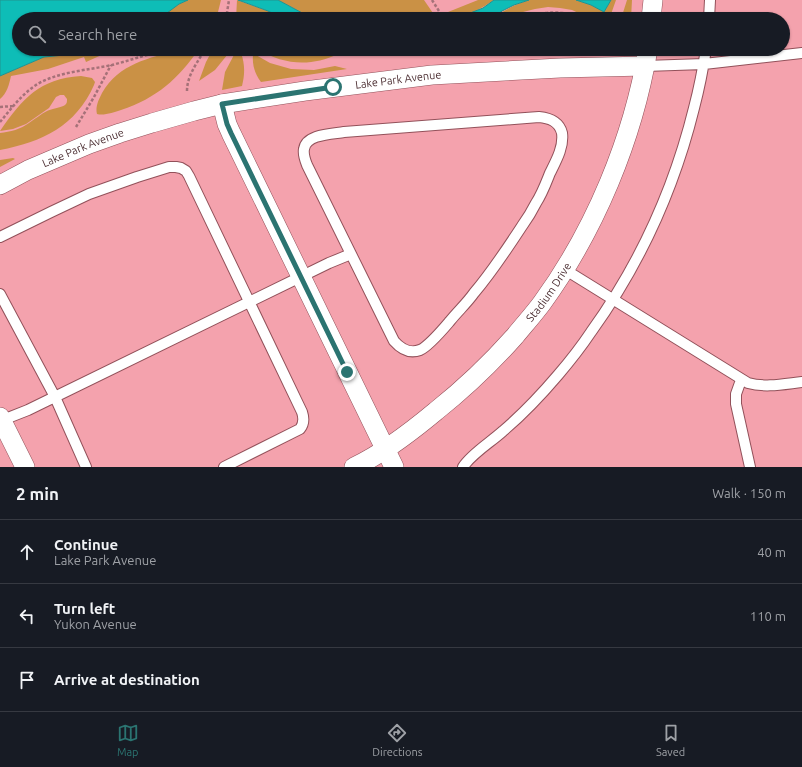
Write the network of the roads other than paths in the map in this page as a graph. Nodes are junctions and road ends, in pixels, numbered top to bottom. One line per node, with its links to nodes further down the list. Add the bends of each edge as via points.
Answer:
1 (653, 0): 3 (street)
2 (710, 0): 4 (lane)
3 (652, 12)
4 (709, 12)
5 (802, 53): 6 (lane)
6 (790, 54)
7 (705, 56): 10 (lane)
8 (775, 56): 10 (lane)
9 (646, 57): 10 (lane); 11 (street, Lake Park Avenue, via 560,68 432,75); 15 (street, Stadium Drive, via 639,92 612,176 597,211)
10 (704, 64): 18 (lane, via 687,136 670,186 649,236)
11 (222, 104): 12 (street, Lake Park Avenue, via 89,144); 16 (street, via 231,133)
12 (0, 185)
13 (0, 237): 19 (lane, via 89,194 169,167 176,167 186,171 189,176)
14 (351, 254): 14 (lane, via 307,165 304,148 308,140 344,132 539,117 551,119 559,126 562,132 560,152 537,203 475,293 420,350 404,351 394,341); 16 (lane)
15 (564, 269): 18 (lane); 24 (street, Stadium Drive, via 527,322 475,378 417,427)
16 (301, 277): 19 (lane); 24 (street)
17 (0, 294): 22 (lane)
18 (613, 300): 20 (lane); 30 (lane, via 558,375 521,414)
19 (250, 302): 22 (lane); 27 (lane, via 302,412 303,425 300,429)
20 (741, 380): 21 (lane, via 756,385); 31 (lane, via 736,394 736,404)
21 (802, 382)
22 (55, 397): 23 (lane); 26 (lane)
23 (1, 419): 25 (street)
24 (385, 449): 28 (street, Stadium Drive); 29 (street)
25 (25, 467)
26 (86, 467)
27 (224, 467)
28 (354, 467)
29 (394, 467)
30 (462, 467)
31 (750, 467)

